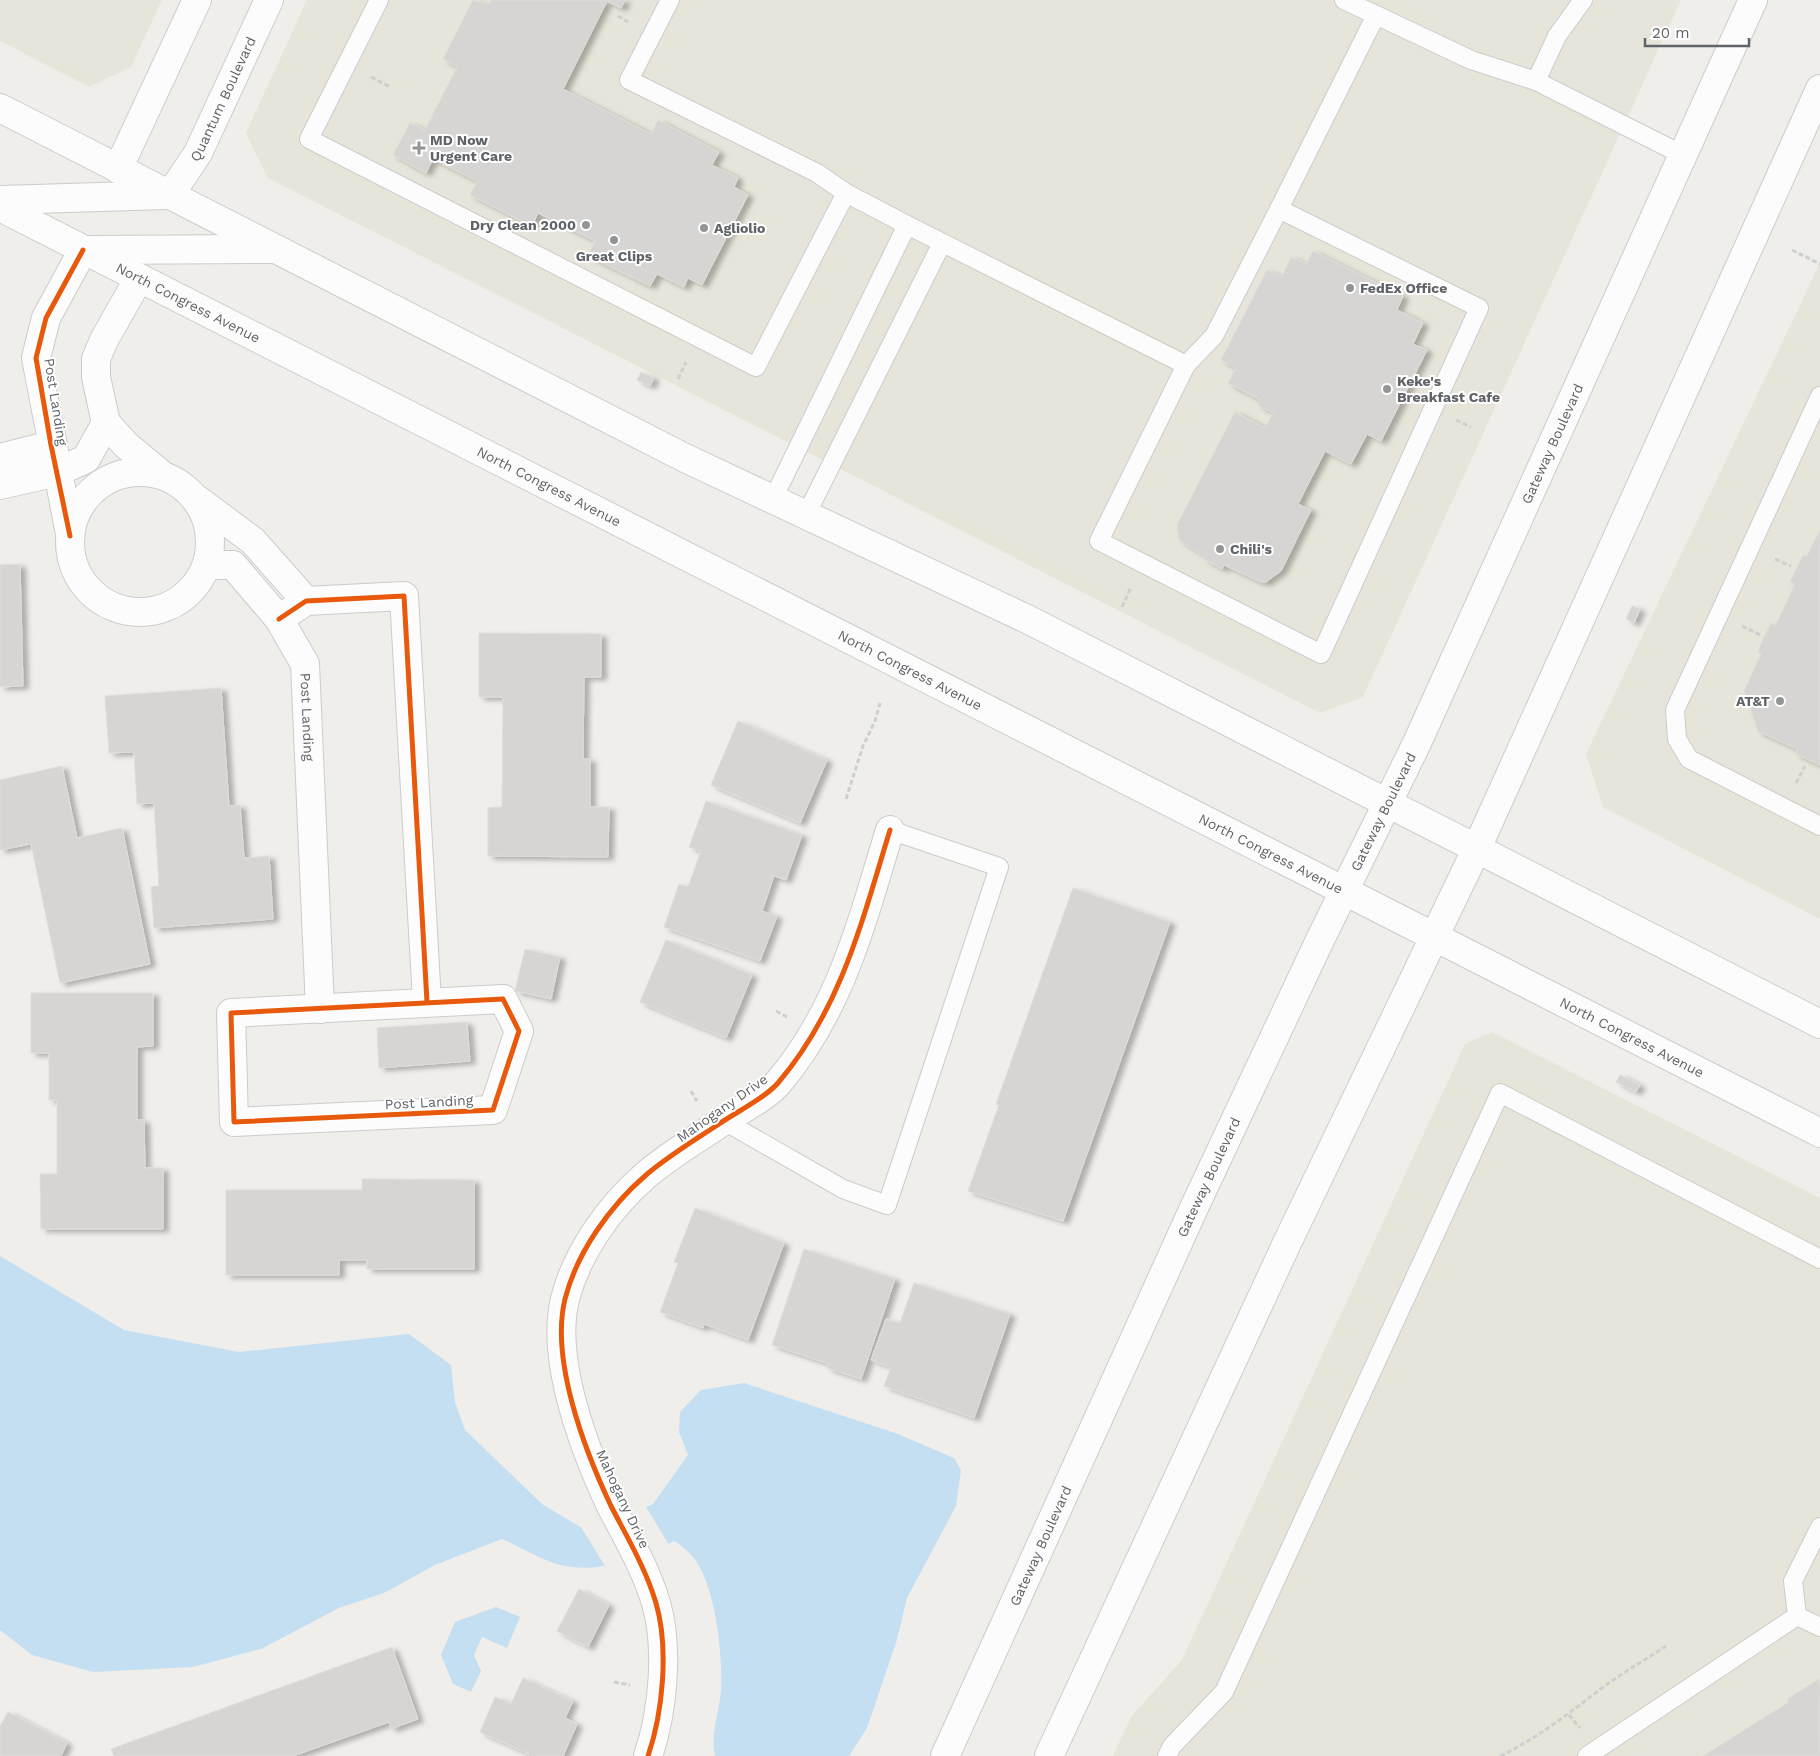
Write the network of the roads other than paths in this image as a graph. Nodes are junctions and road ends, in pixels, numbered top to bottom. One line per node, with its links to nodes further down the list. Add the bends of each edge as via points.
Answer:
1 (197, 0): 13 (main road)
2 (269, 0): 15 (main road, Quantum Boulevard, via 198,153)
3 (379, 0): 14 (lane, via 309,139 756,367)
4 (670, 0): 14 (lane, via 629,80 817,173)
5 (1344, 0): 8 (lane)
6 (1583, 0): 9 (lane, via 1557,36)
7 (1753, 0): 12 (main road, Gateway Boulevard)
8 (1376, 16): 9 (lane, via 1471,60); 18 (lane)
9 (1536, 82): 12 (lane)
10 (1820, 90): 42 (main road)
11 (0, 108): 13 (main road)
12 (1683, 155): 39 (main road, Gateway Boulevard)
13 (118, 169): 15 (main road)
14 (846, 193): 19 (lane)
15 (170, 195): 16 (main road); 21 (main road)
16 (0, 200)
17 (0, 207): 22 (main road, North Congress Avenue)
18 (1278, 209): 24 (lane, via 1214,336); 24 (lane, via 1479,308 1321,654 1099,541)
19 (907, 226): 20 (lane); 32 (lane)
20 (942, 243): 24 (lane); 34 (lane)
21 (275, 249): 22 (main road); 32 (main road)
22 (83, 250): 23 (main road, North Congress Avenue); 27 (main road, Post Landing, via 46,318 36,358)
23 (140, 278): 26 (main road, via 96,359 96,377); 43 (main road, North Congress Avenue)
24 (1186, 365)
25 (1820, 396): 40 (lane, via 1675,710 1677,739 1689,759)
26 (106, 423): 29 (main road, Post Landing, via 86,459); 30 (main road, via 126,445)
27 (51, 445): 28 (main road, Post Landing); 29 (main road, Post Landing)
28 (0, 458)
29 (57, 472): 31 (main road, Post Landing); 35 (main road, Post Landing)
30 (161, 474): 33 (main road, via 181,484); 35 (main road, via 138,471 116,475 102,482 90,492 77,511)
31 (0, 485)
32 (772, 499): 34 (main road)
33 (198, 500): 36 (main road, via 208,520 212,542); 37 (main road, via 252,541)
34 (806, 515): 39 (main road, via 1029,620)
35 (70, 536): 36 (main road, via 71,556 79,578 94,596 113,608 136,613 158,611 180,602 196,586)
36 (207, 565): 38 (main road, Post Landing, via 233,565)
37 (306, 601): 38 (main road); 45 (main road, via 404,596)
38 (279, 618): 46 (main road, Post Landing, via 305,664)
39 (1388, 802): 42 (main road); 43 (main road, Gateway Boulevard)
40 (1820, 826)
41 (890, 830): 48 (main road, Mahogany Drive, via 848,960 831,1004 811,1040 775,1086); 48 (lane, via 999,866 888,1205 843,1189)
42 (1477, 848): 44 (main road); 47 (main road)
43 (1344, 892): 44 (main road, North Congress Avenue); 55 (main road, Gateway Boulevard, via 1189,1219)
44 (1434, 938): 49 (main road, North Congress Avenue); 56 (main road, via 1287,1243)
45 (427, 1002): 46 (main road, Post Landing); 46 (main road, Post Landing, via 503,999 519,1032 493,1110 234,1122 231,1013)
46 (320, 1009)
47 (1820, 1024)
48 (724, 1121): 54 (main road, Mahogany Drive, via 647,1174 625,1196 578,1263 565,1300 564,1352 571,1398 610,1504 649,1581 657,1607 664,1664 658,1729)
49 (1820, 1133)
50 (1820, 1259): 57 (lane, via 1500,1093 1224,1692 1172,1746)
51 (1820, 1527): 52 (lane, via 1793,1581)
52 (1797, 1616): 53 (lane); 58 (lane)
53 (1820, 1627)
54 (648, 1756)
55 (945, 1756)
56 (1049, 1756)
57 (1167, 1756)
58 (1587, 1756)

